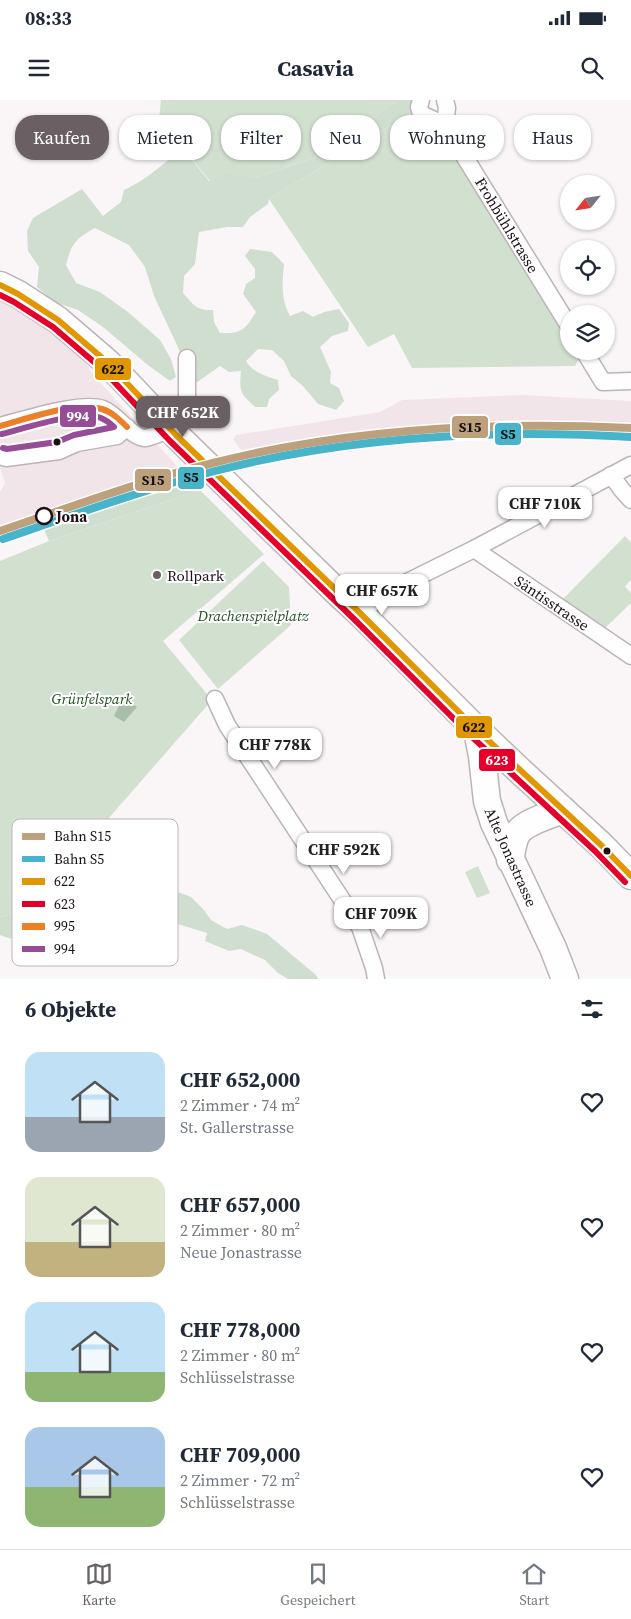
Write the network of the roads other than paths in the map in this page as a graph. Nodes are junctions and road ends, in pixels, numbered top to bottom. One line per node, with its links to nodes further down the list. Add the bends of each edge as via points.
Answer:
1 (421, 100): 3 (street, via 419,108)
2 (445, 100): 4 (street)
3 (423, 115)
4 (446, 115)
5 (467, 160): 7 (street, Frohbühlstrasse)
6 (0, 285): 18 (main road, via 58,320 107,362 176,435)
7 (560, 311)
8 (187, 358): 12 (street, bridge, via 183,415 163,433 146,438 137,437)
9 (590, 360): 10 (street, via 603,382)
10 (631, 381)
11 (0, 426): 12 (street, via 88,406 103,409)
12 (128, 427): 13 (street, via 117,436 78,443 60,451)
13 (0, 456)
14 (631, 465): 15 (street)
15 (611, 476): 16 (street); 17 (street)
16 (631, 500)
17 (474, 549): 18 (street, via 381,595); 19 (street, Säntisstrasse)
18 (361, 614): 21 (main road)
19 (631, 656)
20 (215, 699): 25 (street, via 227,725 360,927)
21 (477, 730): 22 (main road); 23 (main road, Alte Jonastrasse, via 487,801)
22 (563, 810): 23 (main road, via 523,828 517,834); 24 (main road)
23 (510, 860): 26 (main road, Alte Jonastrasse)
24 (631, 876)
25 (376, 979)
26 (566, 979)

